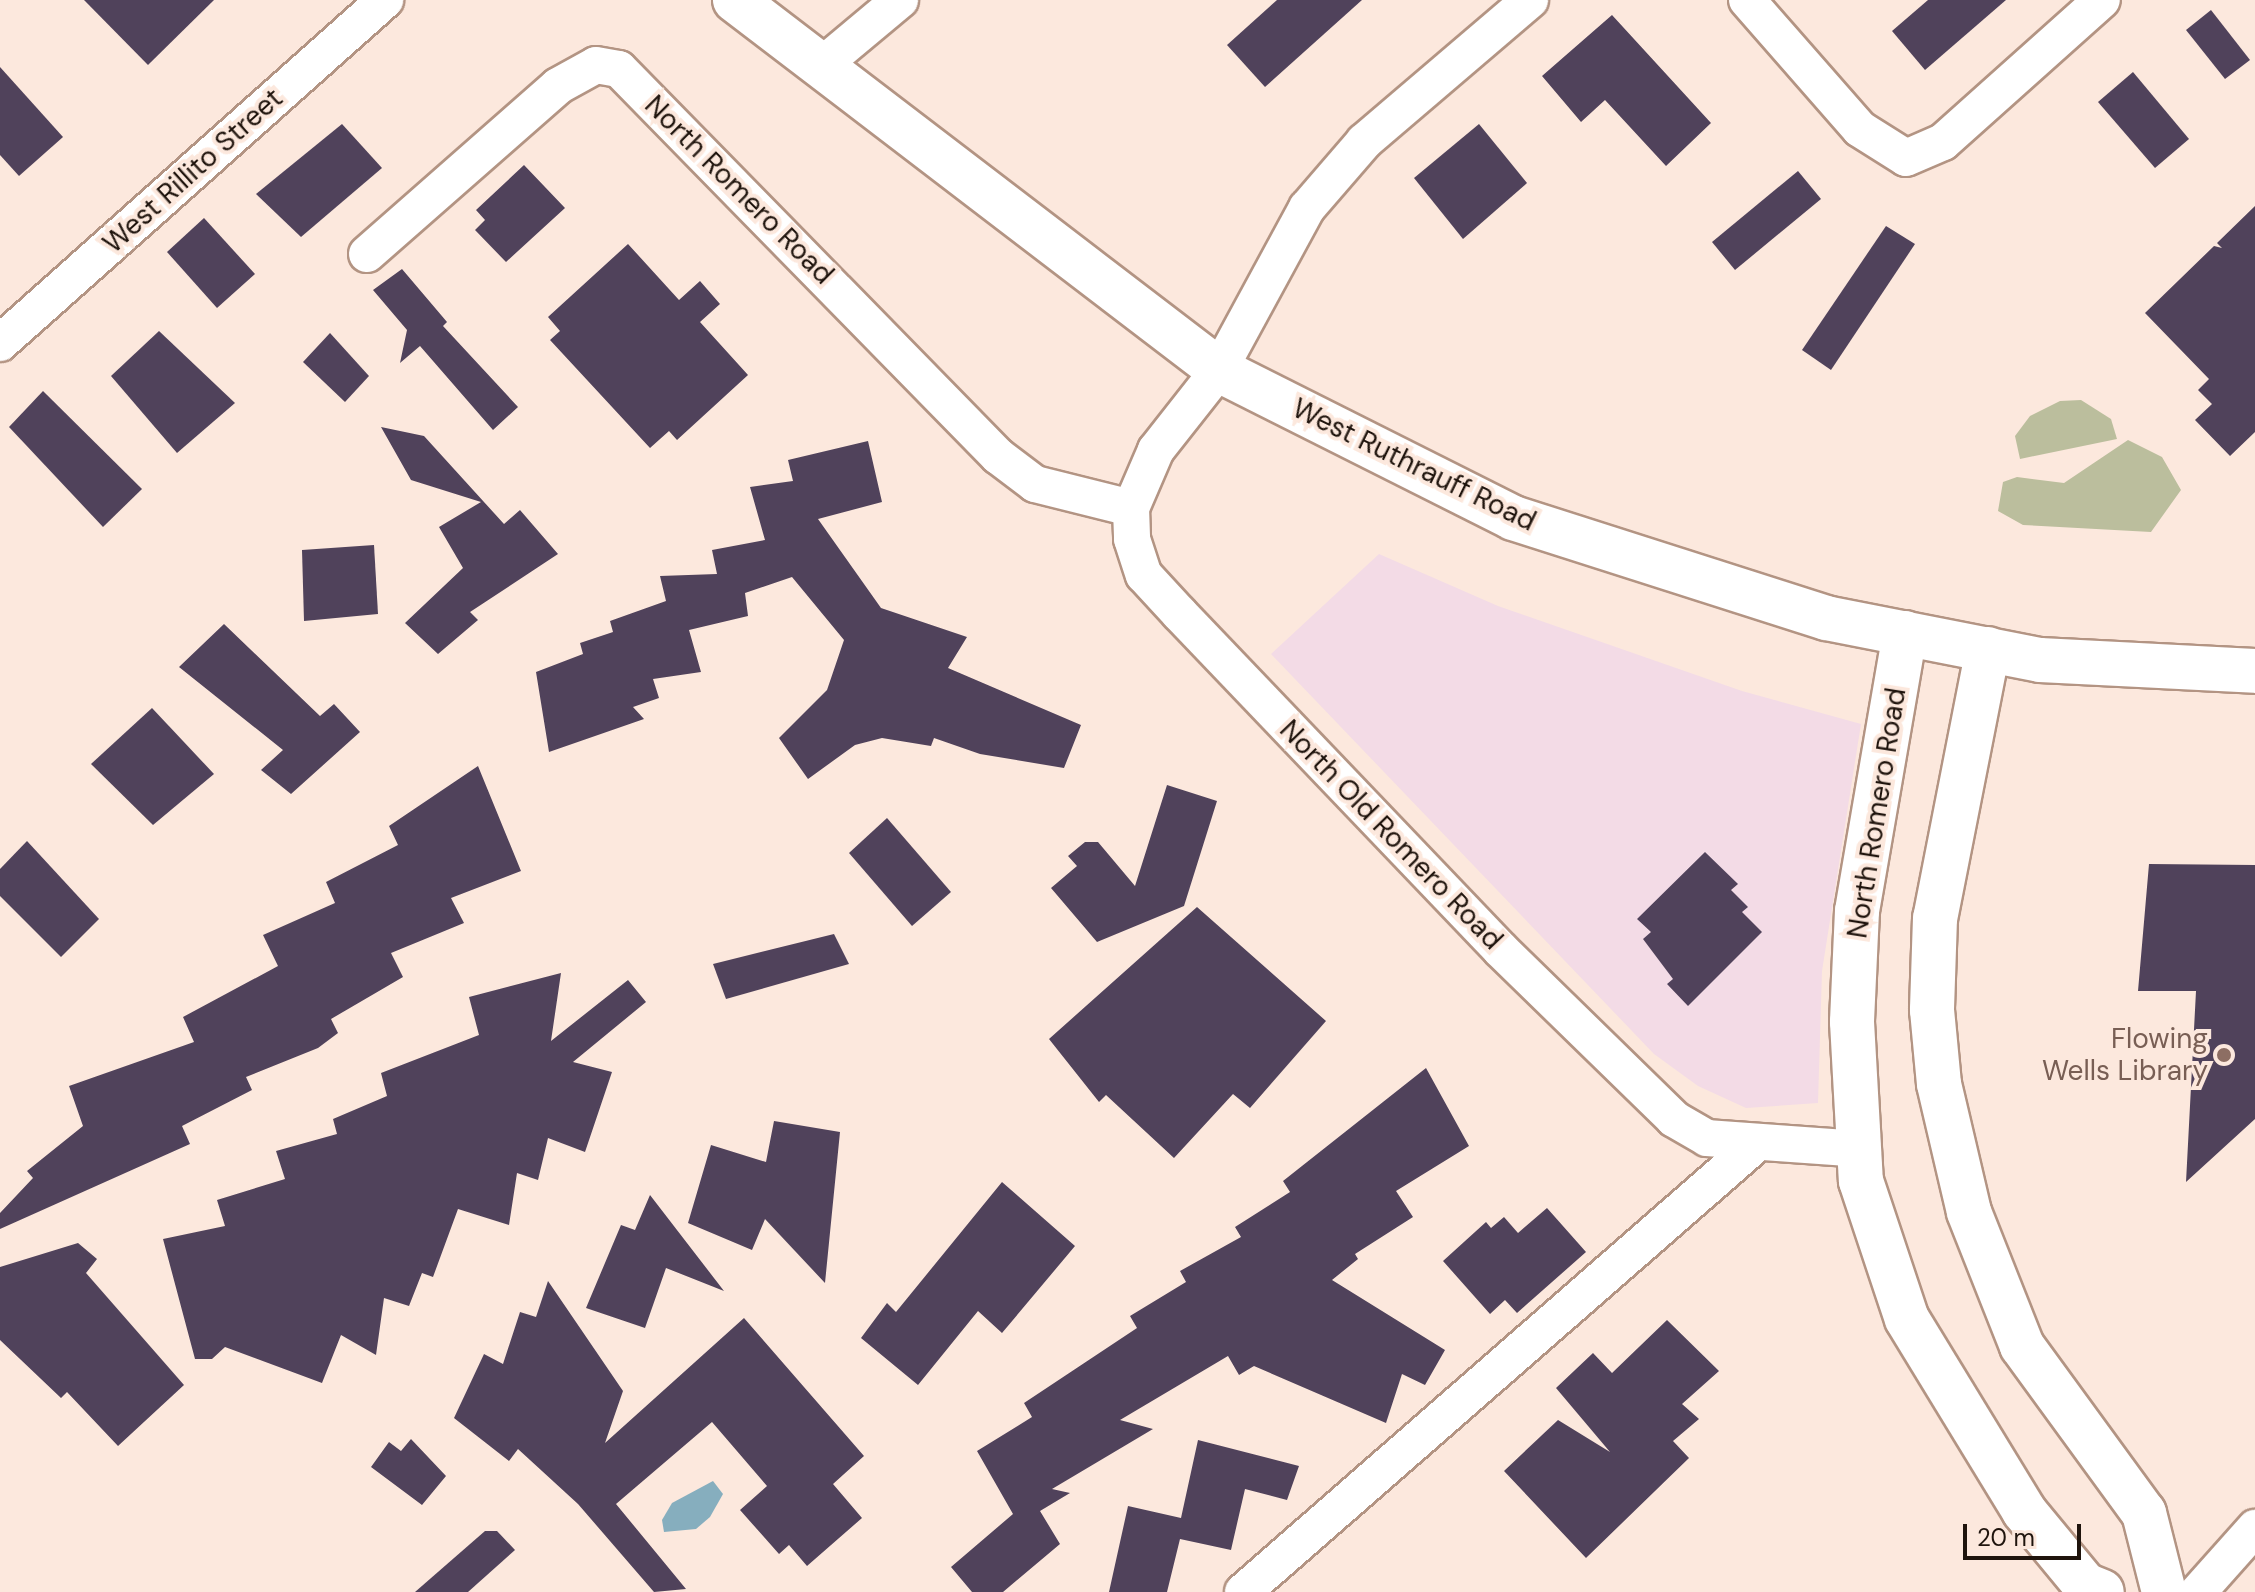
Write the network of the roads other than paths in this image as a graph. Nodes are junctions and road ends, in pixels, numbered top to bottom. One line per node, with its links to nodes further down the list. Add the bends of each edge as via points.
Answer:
1 (385, 0): 9 (street, West Rillito Street)
2 (735, 0): 7 (street, West Ruthrauff Road)
3 (900, 0): 7 (street)
4 (1530, 0): 10 (street, North Old Romero Road, via 1364,142 1307,208)
5 (1747, 0): 6 (street, via 1860,129 1906,158 1943,142)
6 (2102, 0)
7 (821, 66): 10 (street, West Ruthrauff Road)
8 (367, 254): 11 (street, North Romero Road, via 558,86 596,65 619,69 998,456 1035,484)
9 (0, 343)
10 (1219, 370): 11 (street, North Old Romero Road, via 1156,450); 12 (street, West Ruthrauff Road, via 1513,518 1826,618)
11 (1131, 508): 15 (street, North Old Romero Road, via 1132,539 1144,575 1500,949 1674,1119 1707,1138)
12 (1905, 633): 13 (street, West Ruthrauff Road); 16 (street, North Romero Road, via 1857,911 1852,1022)
13 (1988, 649): 14 (street, West Ruthrauff Road, via 2060,662); 20 (street, via 1935,918 1932,1010 1939,1084 1969,1212 2022,1346 2144,1513)
14 (2255, 671)
15 (1756, 1144): 16 (street, North Old Romero Road); 18 (street)
16 (1859, 1149): 19 (street, North Romero Road, via 1861,1181 1907,1319 2024,1511 2085,1585)
17 (2255, 1528): 21 (street)
18 (1243, 1592)
19 (2102, 1592)
20 (2164, 1592)
21 (2198, 1592)

